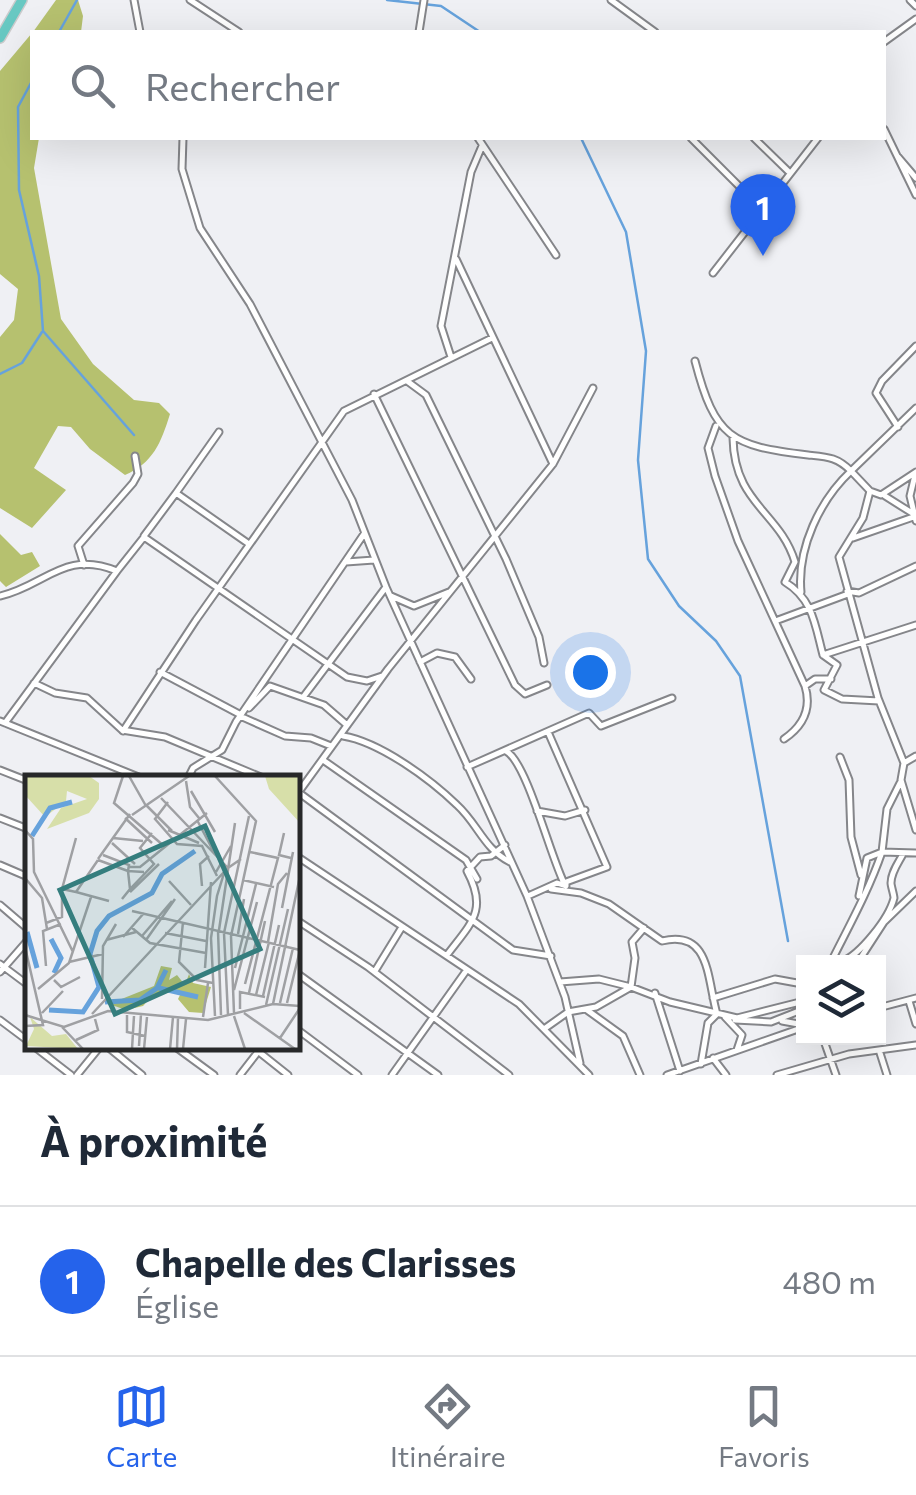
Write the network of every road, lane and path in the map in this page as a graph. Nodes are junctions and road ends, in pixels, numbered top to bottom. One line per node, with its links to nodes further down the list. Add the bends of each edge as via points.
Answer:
1 (22, 0): 13 (highway)
2 (134, 0): 9 (street)
3 (190, 0): 10 (street)
4 (424, 0): 11 (street)
5 (610, 0): 12 (street)
6 (910, 0): 7 (street)
7 (916, 6)
8 (916, 19): 14 (street)
9 (140, 30)
10 (235, 30)
11 (419, 30)
12 (652, 30)
13 (1, 35)
14 (886, 41)
15 (886, 133): 22 (street)
16 (183, 140): 42 (street, via 182,169 200,228 250,304)
17 (479, 140): 21 (street)
18 (693, 140): 26 (street)
19 (756, 140): 23 (street)
20 (816, 140): 23 (street)
21 (482, 146): 27 (street); 28 (street)
22 (896, 155): 24 (street); 25 (street)
23 (790, 173): 26 (street)
24 (916, 178)
25 (916, 195)
26 (761, 208): 29 (street)
27 (556, 255)
28 (456, 259): 30 (street); 32 (street, via 441,326)
29 (713, 273)
30 (492, 338): 32 (street); 44 (street)
31 (916, 346): 39 (street, via 876,393)
32 (451, 357): 34 (street)
33 (694, 361): 38 (street)
34 (407, 381): 36 (street); 53 (street, via 426,395)
35 (593, 388): 44 (street)
36 (374, 394): 42 (street, via 344,412); 60 (street)
37 (916, 408): 39 (street)
38 (716, 426): 41 (street); 69 (street, via 708,448 715,476)
39 (898, 427): 45 (street)
40 (219, 432): 47 (street)
41 (734, 438): 45 (street, via 832,456); 64 (street, via 744,492 789,543 795,562 785,582)
42 (322, 446): 50 (street); 54 (street)
43 (135, 456): 57 (street, via 133,483 78,546)
44 (553, 464): 53 (street)
45 (852, 471): 46 (street); 64 (street, via 820,505 800,572)
46 (870, 491): 48 (street); 52 (street)
47 (176, 493): 51 (street); 54 (street)
48 (885, 496): 49 (street); 49 (street, via 916,472 910,496)
49 (915, 517): 52 (street)
50 (364, 534): 55 (street); 56 (street)
51 (144, 537): 59 (street); 61 (street)
52 (853, 538): 65 (street, via 839,551)
53 (492, 539): 60 (street); 76 (street, via 539,637)
54 (249, 544): 61 (street)
55 (375, 560): 56 (street); 62 (street)
56 (344, 563): 71 (street)
57 (84, 565): 59 (street); 67 (street, via 60,566)
58 (916, 566): 65 (street)
59 (117, 571): 83 (street)
60 (463, 577): 63 (street); 84 (street, via 519,691)
61 (218, 587): 71 (street); 78 (street)
62 (386, 587): 66 (street); 77 (street)
63 (452, 591): 66 (street, via 424,605 405,605); 72 (street)
64 (802, 592): 68 (street)
65 (847, 593): 68 (street); 73 (street)
66 (390, 595): 72 (street)
67 (0, 596)
68 (811, 608): 69 (street); 74 (street)
69 (778, 620): 85 (street)
70 (916, 625): 73 (street)
71 (293, 637): 77 (street); 90 (street)
72 (412, 642): 75 (street); 79 (street)
73 (861, 642): 74 (street); 89 (street)
74 (822, 655): 81 (street, via 837,665)
75 (420, 662): 80 (street, via 437,653 455,657); 104 (street)
76 (544, 663)
77 (330, 664): 82 (street); 86 (street)
78 (160, 672): 90 (street); 93 (street)
79 (384, 675): 82 (street); 87 (street)
80 (472, 679)
81 (831, 679): 85 (street); 89 (street, via 824,690 842,699)
82 (361, 680): 87 (street)
83 (34, 683): 91 (street); 93 (street, via 87,698)
84 (547, 685)
85 (806, 686): 96 (street, via 810,700 800,728)
86 (304, 696): 90 (street, via 270,686); 92 (street)
87 (368, 696): 92 (street)
88 (672, 698): 94 (street, via 605,725 589,713)
89 (879, 700): 103 (street)
90 (240, 716): 97 (street); 101 (street)
91 (3, 722): 106 (street)
92 (348, 726): 95 (street)
93 (123, 730): 101 (street, via 165,737)
94 (548, 732): 98 (street); 113 (street)
95 (341, 736): 97 (street); 121 (street, via 384,754 456,803)
96 (784, 739)
97 (332, 747): 102 (street)
98 (504, 750): 104 (street); 114 (street, via 515,756)
99 (915, 755): 103 (street)
100 (840, 757): 128 (street)
101 (215, 758): 107 (street); 108 (street)
102 (323, 760): 111 (street); 126 (street)
103 (904, 763): 110 (street)
104 (467, 767): 118 (street)
105 (0, 770): 109 (street)
106 (134, 775)
107 (190, 775)
108 (256, 775)
109 (25, 780)
110 (901, 780): 117 (street); 119 (street, via 887,808)
111 (300, 790)
112 (300, 794): 136 (street)
113 (585, 810): 114 (street, via 565,816); 130 (street, via 607,867)
114 (537, 811): 130 (street)
115 (0, 818): 116 (street)
116 (25, 827)
117 (916, 830)
118 (505, 845): 121 (street); 124 (street)
119 (882, 852): 122 (street); 128 (street, via 867,858); 134 (street)
120 (916, 853): 122 (street)
121 (494, 854): 124 (street); 126 (street)
122 (903, 854): 138 (street)
123 (300, 858): 140 (street)
124 (512, 863): 133 (street)
125 (0, 866): 127 (street)
126 (471, 867): 129 (street); 136 (street, via 479,900)
127 (25, 875)
128 (862, 878): 134 (street)
129 (477, 879)
130 (566, 886): 131 (street)
131 (551, 889): 133 (street); 141 (street, via 609,904)
132 (916, 891): 138 (street)
133 (527, 896): 147 (street)
134 (859, 899): 144 (street)
135 (0, 905): 139 (street)
136 (470, 920): 143 (street); 147 (street, via 514,950)
137 (300, 922): 150 (street)
138 (884, 922): 145 (street); 146 (street)
139 (25, 926)
140 (402, 927): 143 (street); 150 (street)
141 (644, 928): 155 (street, via 632,942); 157 (street, via 662,941 692,941 703,954)
142 (25, 943): 148 (street)
143 (447, 955): 149 (street)
144 (834, 955)
145 (854, 955)
146 (863, 955)
147 (551, 956): 152 (street)
148 (1, 968): 153 (street)
149 (466, 971): 166 (street); 170 (street, via 519,1004)
150 (374, 972): 166 (street)
151 (300, 975): 183 (street)
152 (560, 982): 155 (street, via 599,979); 162 (street)
153 (25, 983)
154 (796, 983): 157 (street, via 775,979)
155 (631, 987): 156 (street); 161 (street)
156 (656, 993): 164 (street); 189 (street)
157 (713, 998): 164 (street)
158 (912, 1000): 160 (street); 169 (street)
159 (796, 1002): 164 (street, via 746,1017)
160 (886, 1006)
161 (584, 1009): 162 (street); 201 (street, via 623,1036)
162 (568, 1012): 170 (street); 187 (street)
163 (796, 1013): 167 (street)
164 (720, 1015): 167 (street, via 754,1023); 182 (street, via 742,1035); 188 (street, via 708,1023)
165 (0, 1020): 173 (street)
166 (434, 1020): 183 (street); 199 (street)
167 (779, 1020): 168 (street)
168 (796, 1024)
169 (916, 1024)
170 (544, 1029): 187 (street)
171 (796, 1029): 182 (street)
172 (300, 1032): 196 (street)
173 (25, 1039)
174 (826, 1045): 186 (street)
175 (916, 1045): 184 (street)
176 (39, 1050): 191 (street)
177 (97, 1050): 191 (street)
178 (111, 1050): 192 (street)
179 (180, 1050): 193 (street)
180 (257, 1050): 194 (street)
181 (260, 1050): 195 (street)
182 (737, 1050): 185 (street)
183 (409, 1054): 197 (street); 198 (street)
184 (880, 1054): 186 (street); 206 (street)
185 (713, 1058): 188 (street); 203 (street)
186 (831, 1059): 190 (street); 205 (street)
187 (580, 1063): 200 (street)
188 (702, 1064): 189 (street)
189 (680, 1071): 202 (street)
190 (793, 1073): 204 (street)
191 (74, 1075)
192 (142, 1075)
193 (214, 1075)
194 (240, 1075)
195 (288, 1075)
196 (358, 1075)
197 (392, 1075)
198 (438, 1075)
199 (509, 1075)
200 (589, 1075)
201 (640, 1075)
202 (667, 1075)
203 (726, 1075)
204 (777, 1075)
205 (836, 1075)
206 (888, 1075)

